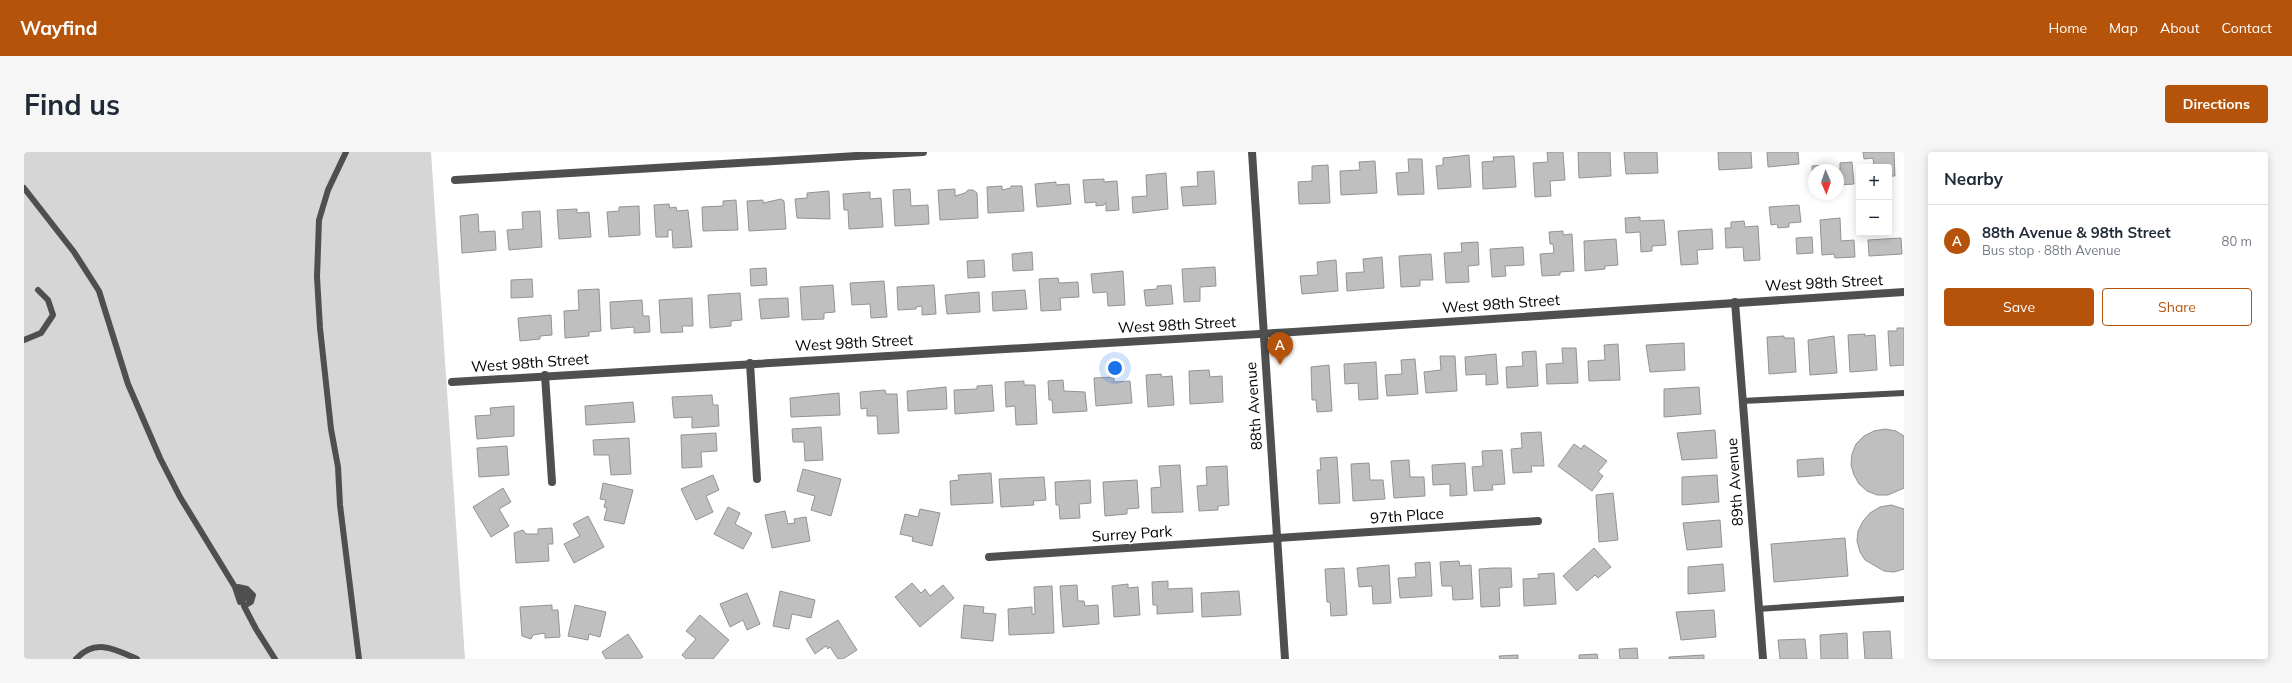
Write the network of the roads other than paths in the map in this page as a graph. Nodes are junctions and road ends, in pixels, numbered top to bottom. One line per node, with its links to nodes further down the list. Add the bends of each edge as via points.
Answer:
1 (346, 152): 26 (lane, via 328,190 319,220 317,277 331,429 338,467 340,505)
2 (923, 152): 4 (street)
3 (1252, 152): 9 (street, 88th Avenue)
4 (455, 180)
5 (24, 188): 25 (lane, via 74,252 99,291 128,384 160,458 180,497 235,587 240,602 243,600 242,594 247,598 249,595 238,586 247,589 253,595 251,602 244,606)
6 (38, 290): 10 (lane, via 48,300 52,315 41,333)
7 (1904, 292): 8 (street, West 98th Street)
8 (1735, 302): 9 (street, West 98th Street); 15 (street, 89th Avenue)
9 (1264, 334): 11 (street, West 98th Street); 19 (street, 88th Avenue)
10 (24, 340)
11 (750, 363): 12 (street, West 98th Street); 16 (street)
12 (545, 375): 13 (street, West 98th Street); 17 (street)
13 (452, 382)
14 (1904, 393): 15 (lane)
15 (1742, 401): 22 (street, 89th Avenue)
16 (757, 479)
17 (552, 482)
18 (1538, 521): 19 (street, 97th Place)
19 (1277, 539): 20 (street, Surrey Park); 27 (street, 88th Avenue)
20 (989, 557)
21 (1904, 599): 22 (lane)
22 (1758, 609): 28 (street, 89th Avenue)
23 (76, 659): 24 (lane, via 93,647 111,647)
24 (137, 659)
25 (275, 659)
26 (360, 659)
27 (1285, 659)
28 (1763, 659)

